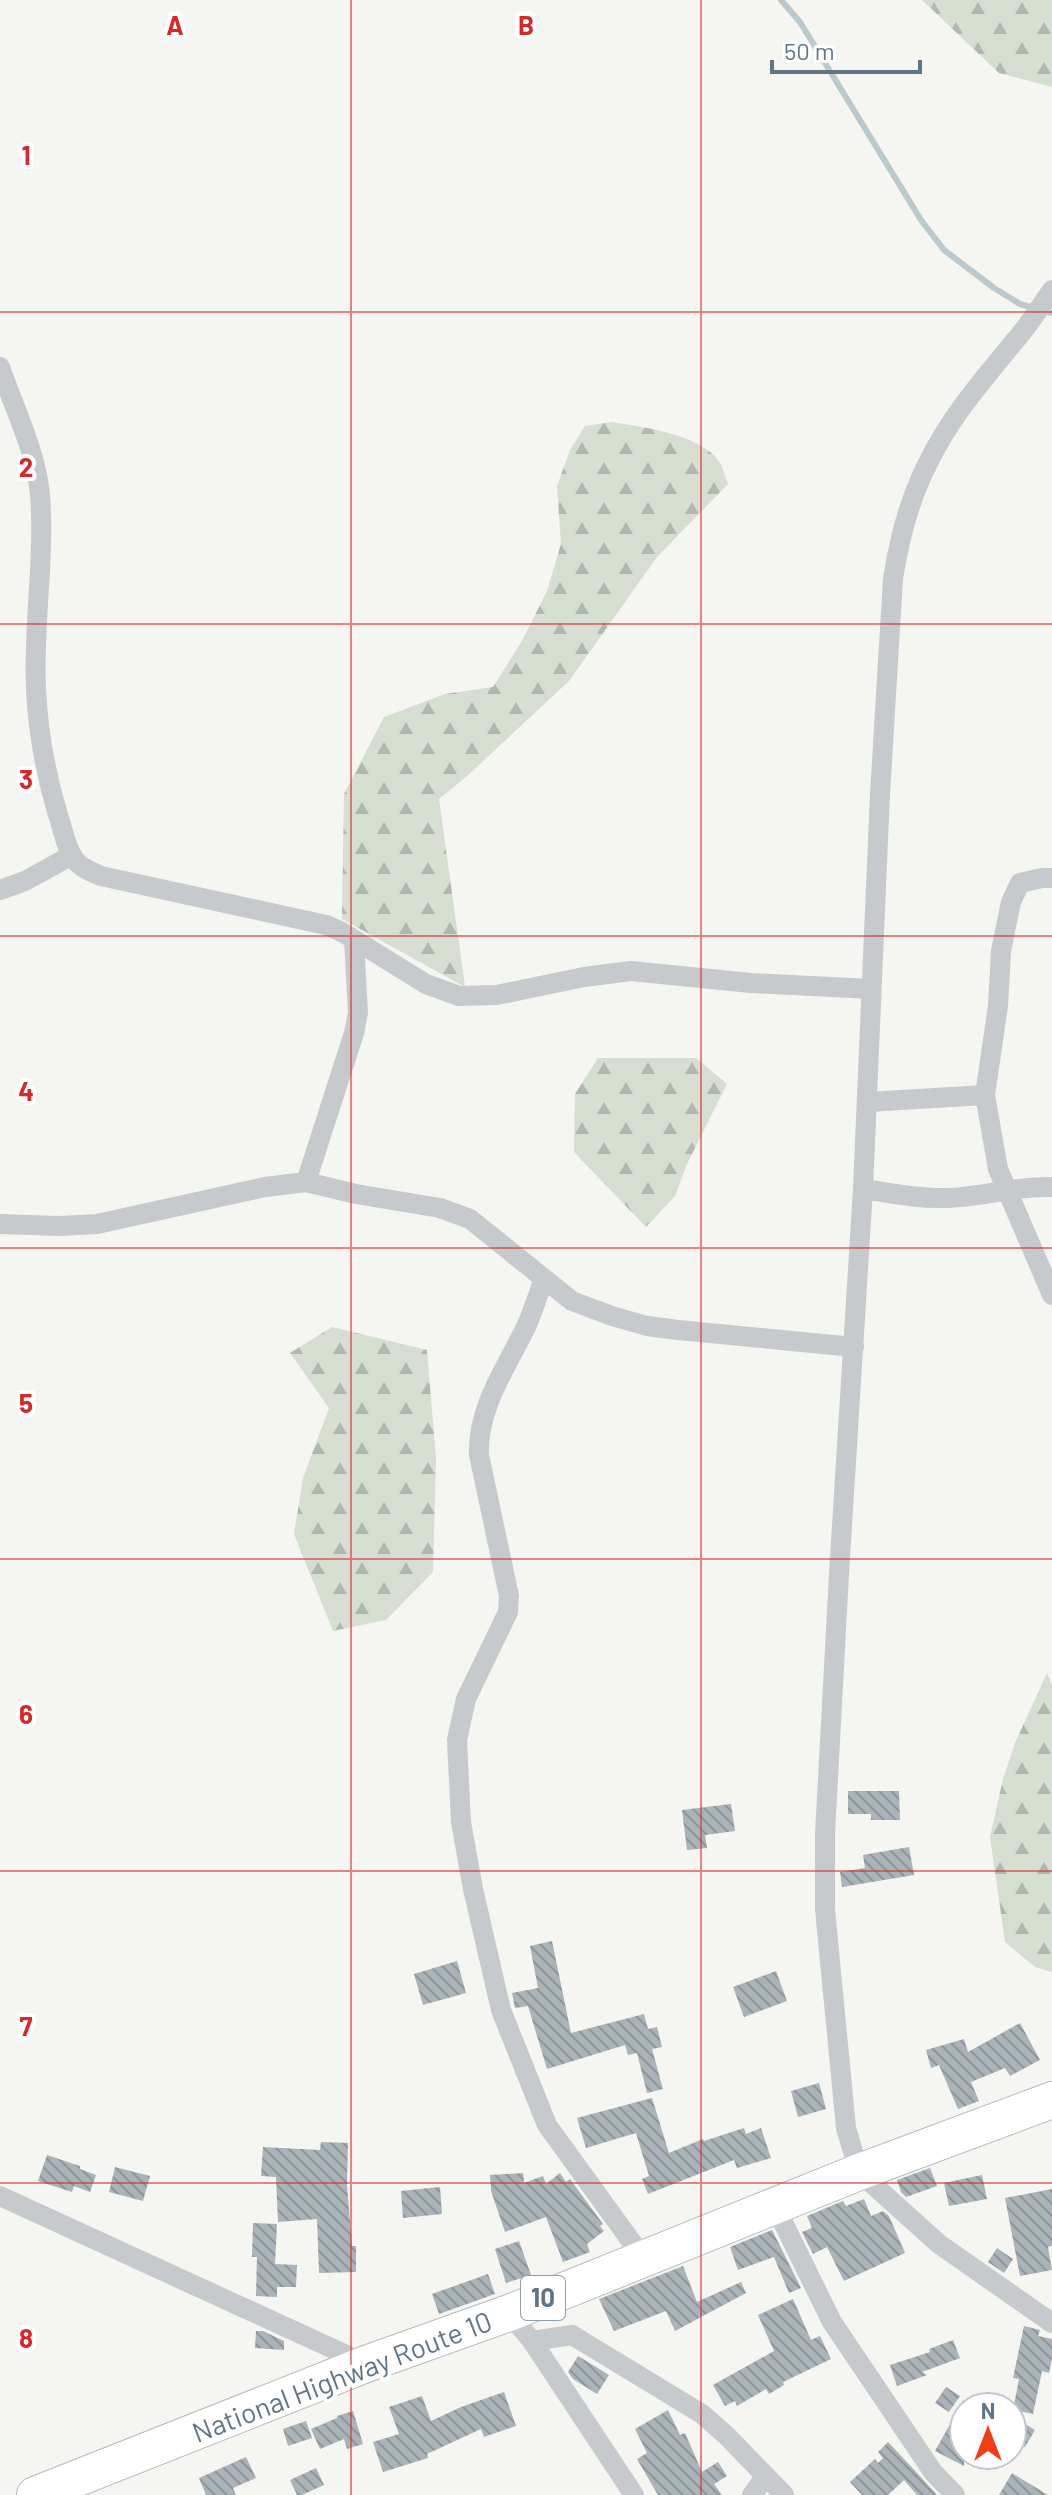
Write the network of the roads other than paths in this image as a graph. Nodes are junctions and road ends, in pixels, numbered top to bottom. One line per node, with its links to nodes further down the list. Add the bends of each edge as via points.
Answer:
1 (1051, 292): 7 (street, via 943,434 927,463 897,554)
2 (0, 367): 3 (street, via 40,491 36,688 43,749)
3 (72, 855): 5 (street); 6 (street, via 101,876 326,925)
4 (1052, 878): 8 (street, via 1020,883 1011,902)
5 (0, 890)
6 (354, 940): 7 (street, via 426,984 459,996 497,995 631,971); 10 (street, via 358,1013)
7 (871, 989): 9 (street)
8 (985, 1095): 9 (street); 13 (street)
9 (868, 1102): 12 (street)
10 (306, 1182): 14 (street, via 250,1189 97,1224); 15 (street, via 440,1208 470,1219)
11 (1052, 1187): 13 (street)
12 (863, 1189): 13 (street, via 946,1198); 17 (street)
13 (1006, 1189): 16 (street)
14 (0, 1224)
15 (544, 1279): 17 (street, via 572,1301 647,1326); 22 (street, via 478,1435 509,1596 508,1612 466,1699 457,1740 461,1822 501,2010 547,2125)
16 (1052, 1295)
17 (854, 1347): 19 (street, via 825,1909 846,2128)
18 (1052, 2100): 19 (highway, National Highway Route 10 / 10)
19 (859, 2172): 21 (highway, National Highway Route 10 / 10); 24 (street, via 939,2244)
20 (0, 2196): 26 (street)
21 (775, 2206): 22 (highway, National Highway Route 10 / 10); 32 (street, via 832,2322 933,2472)
22 (644, 2259): 23 (highway, National Highway Route 10 / 10)
23 (509, 2313): 25 (street); 26 (highway, National Highway Route 10 / 10)
24 (1052, 2323)
25 (532, 2341): 27 (street, via 572,2335 702,2414); 29 (street)
26 (366, 2364): 28 (highway, National Highway Route 10 / 10)
27 (765, 2477): 30 (street); 31 (street)
28 (35, 2495)
29 (634, 2495)
30 (752, 2495)
31 (784, 2495)
32 (955, 2495)

